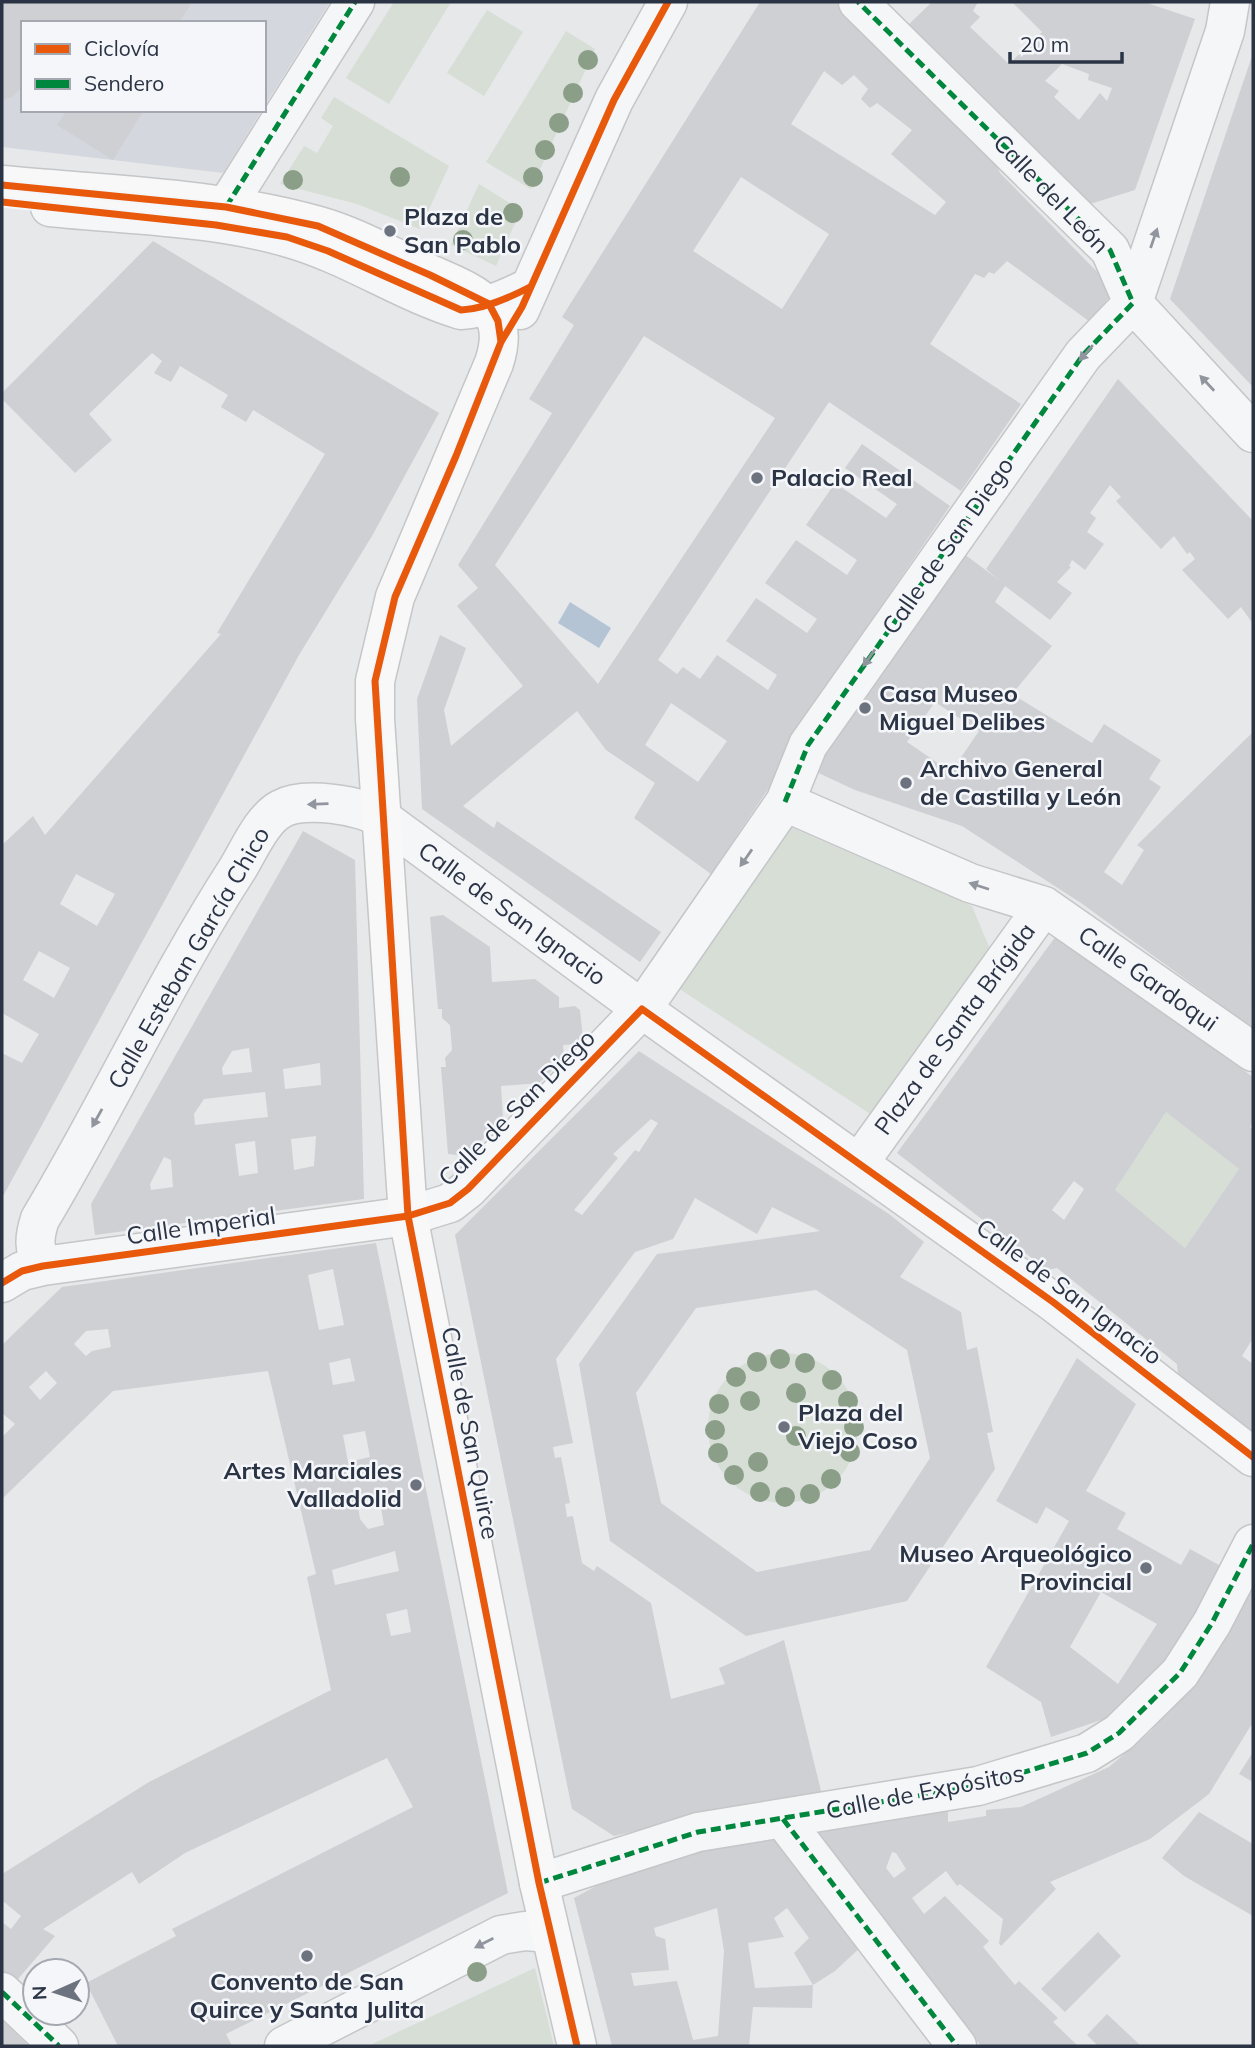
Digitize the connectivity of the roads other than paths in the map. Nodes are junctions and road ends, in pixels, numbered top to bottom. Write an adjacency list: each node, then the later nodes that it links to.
1 (355, 2): 9 (street)
2 (668, 2): 10 (street)
3 (858, 2): 11 (street, Calle del León)
4 (1230, 2): 11 (street, one-way to 4)
5 (1239, 2): 6 (street)
6 (1253, 9)
7 (2, 185): 9 (main road)
8 (2, 202): 9 (street)
9 (198, 210): 12 (main road); 12 (street)
10 (530, 286): 12 (street); 13 (street)
11 (1133, 303): 14 (street, Calle del León, one-way to 11); 15 (street, Calle de San Diego, one-way to 15)
12 (489, 304): 13 (main road)
13 (501, 342): 16 (main road)
14 (1253, 433)
15 (785, 802): 17 (street, Plaza de Santa Brígida, one-way to 15); 18 (street, one-way to 18)
16 (383, 819): 18 (street, Calle de San Ignacio); 21 (main road, Calle de San Quirce); 22 (street, Calle Esteban García Chico, one-way to 22)
17 (1044, 906): 19 (street, Calle Gardoqui); 20 (street, Plaza de Santa Brígida)
18 (642, 1009): 20 (street); 21 (street, Calle de San Diego)
19 (1253, 1052)
20 (859, 1163): 24 (street, Calle de San Ignacio)
21 (408, 1216): 22 (street, Calle Imperial); 27 (main road, Calle de San Quirce)
22 (43, 1266): 23 (street, Calle Imperial)
23 (2, 1283)
24 (1253, 1457)
25 (1253, 1544): 26 (street, Calle de Expósitos)
26 (783, 1819): 27 (street, Calle de Expósitos); 33 (street)
27 (539, 1884): 28 (main road, Calle de San Quirce)
28 (550, 1933): 31 (street, one-way to 31); 32 (main road, Calle de San Quirce)
29 (2, 1992): 30 (street)
30 (59, 2046)
31 (284, 2046)
32 (577, 2046)
33 (957, 2046)

